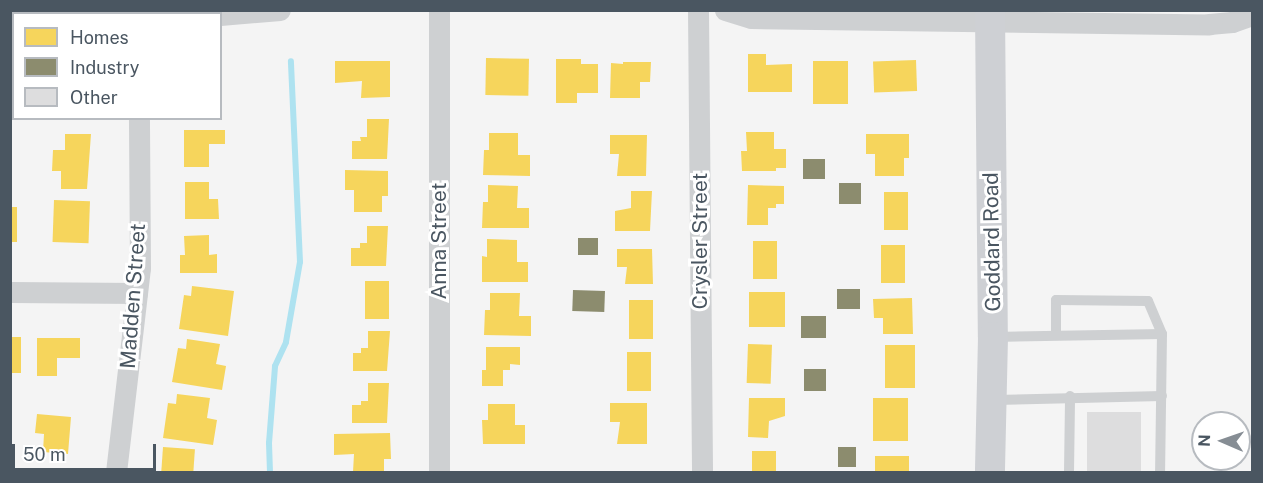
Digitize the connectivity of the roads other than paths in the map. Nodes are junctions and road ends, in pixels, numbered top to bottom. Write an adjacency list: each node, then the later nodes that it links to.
1 (280, 10): 5 (street)
2 (439, 10): 18 (street, Anna Street)
3 (698, 10): 19 (street, Crysler Street)
4 (725, 10): 7 (street)
5 (222, 15)
6 (1252, 15): 7 (street)
7 (990, 16): 13 (main road, Goddard Road)
8 (139, 120): 10 (street, Madden Street)
9 (10, 292): 10 (street)
10 (137, 293): 17 (street, Madden Street)
11 (1056, 334): 12 (lane); 12 (lane); 13 (lane)
12 (1162, 334): 15 (lane)
13 (993, 337): 16 (main road, Goddard Road)
14 (1071, 396): 15 (lane); 16 (lane); 21 (lane)
15 (1162, 396): 22 (lane)
16 (991, 400): 20 (main road, Goddard Road)
17 (116, 472)
18 (439, 472)
19 (702, 472)
20 (990, 472)
21 (1069, 472)
22 (1160, 472)

